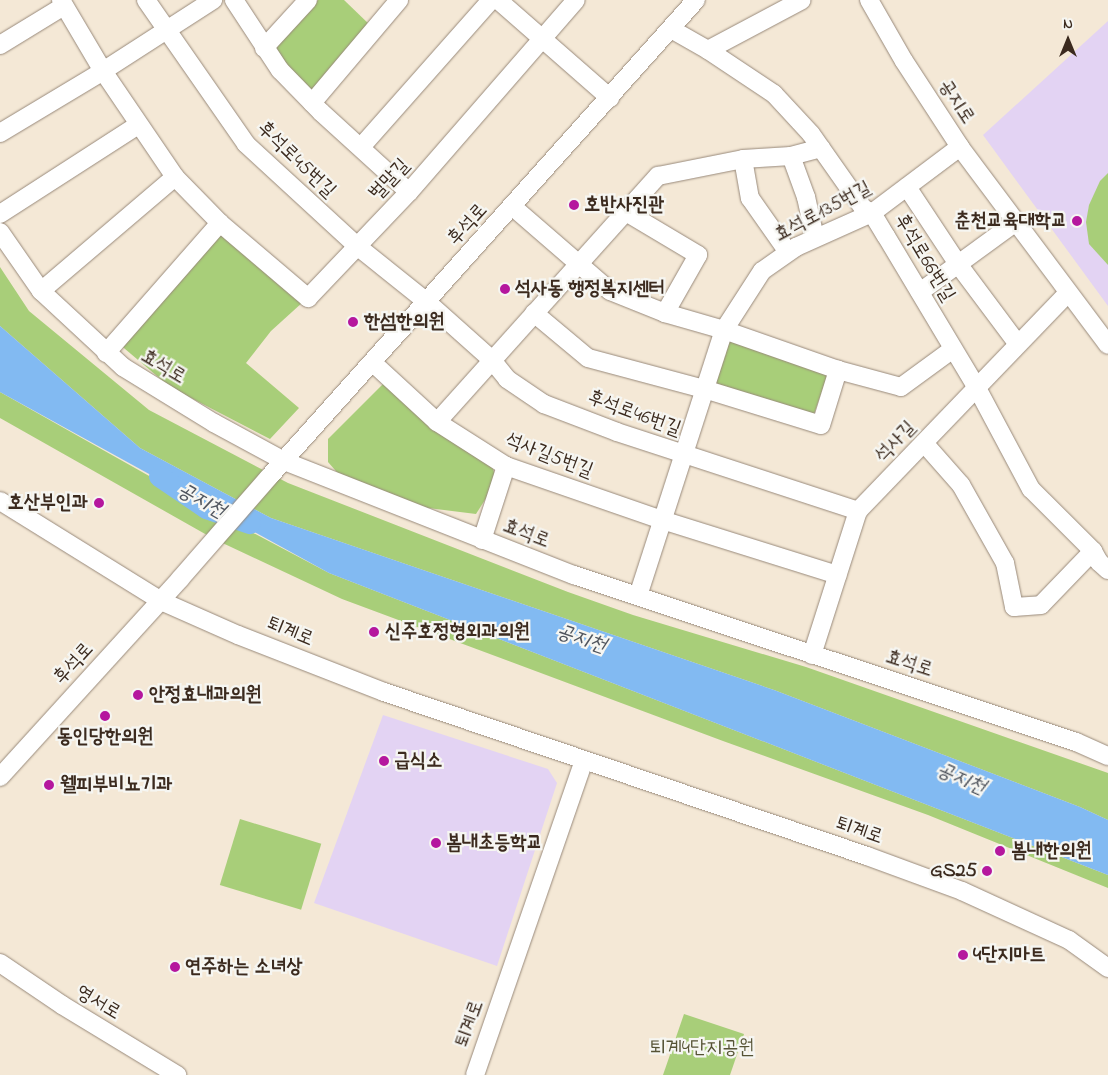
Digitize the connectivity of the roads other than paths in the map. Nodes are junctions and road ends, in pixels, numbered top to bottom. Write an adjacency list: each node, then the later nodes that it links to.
1 (146, 0): 14 (street, 후석로45번길)
2 (213, 0): 14 (street)
3 (234, 0): 17 (street)
4 (308, 0): 17 (street)
5 (399, 0): 21 (street)
6 (491, 0): 24 (street)
7 (498, 0): 15 (street)
8 (576, 0): 15 (street, 벌말길)
9 (696, 0): 13 (street, 후석로)
10 (802, 0): 18 (street)
11 (869, 0): 25 (street, 공지로)
12 (62, 3): 16 (street, 벌말길); 19 (street, 벌말길)
13 (671, 29): 18 (street, 후석로66번길); 20 (street, 후석로)
14 (165, 31): 19 (street); 40 (street, 후석로45번길)
15 (542, 39): 20 (street); 31 (street, 벌말길)
16 (0, 45)
17 (264, 48): 21 (street)
18 (708, 50): 26 (street, 후석로66번길)
19 (103, 71): 22 (street, 벌말길); 23 (street)
20 (610, 98): 32 (street, 후석로)
21 (312, 103): 24 (street)
22 (138, 125): 29 (street, 벌말길); 35 (street)
23 (0, 133)
24 (361, 147): 31 (street)
25 (960, 147): 30 (street, 효석로135번길); 36 (street, 공지로)
26 (820, 148): 27 (street); 34 (street, 후석로66번길)
27 (791, 156): 28 (street); 39 (street)
28 (743, 159): 33 (street); 41 (street)
29 (175, 177): 37 (street, 벌말길); 44 (street)
30 (907, 187): 34 (street, 효석로135번길); 43 (street)
31 (409, 192): 40 (street, 벌말길)
32 (513, 207): 42 (street); 47 (street, 후석로)
33 (626, 212): 42 (street); 49 (street)
34 (872, 213): 39 (street, 효석로135번길); 45 (street, 후석로66번길)
35 (0, 214)
36 (1016, 222): 43 (street); 46 (street, 공지로)
37 (220, 223): 40 (street, 벌말길); 54 (street)
38 (0, 232): 44 (street, 효석로)
39 (815, 238): 41 (street, 효석로135번길)
40 (358, 246): 47 (street, 후석로45번길)
41 (788, 252): 50 (street, 효석로135번길)
42 (577, 264): 48 (street); 49 (street)
43 (958, 264): 45 (street); 51 (street)
44 (41, 291): 54 (street, 효석로)
45 (920, 292): 53 (street, 후석로66번길)
46 (1068, 292): 51 (street, 석사길); 52 (street, 공지로)
47 (427, 302): 55 (street, 후석로46번길); 56 (street, 후석로)
48 (534, 313): 55 (street); 59 (street)
49 (665, 313): 50 (street)
50 (724, 330): 57 (street); 59 (street, 효석로135번길)
51 (1017, 343): 58 (street, 석사길)
52 (1108, 345)
53 (953, 349): 57 (street); 58 (street, 후석로66번길)
54 (106, 353): 63 (street, 효석로)
55 (491, 358): 60 (street); 62 (street, 후석로46번길)
56 (372, 362): 60 (street, 석사길5번길); 63 (street, 후석로)
57 (838, 370): 59 (street)
58 (977, 388): 61 (street, 석사길); 69 (street, 후석로66번길)
59 (704, 389): 62 (street, 효석로135번길)
60 (436, 422): 64 (street, 석사길5번길)
61 (924, 444): 66 (street, 석사길); 69 (street, 후석로66번길)
62 (683, 455): 66 (street, 후석로46번길); 67 (street, 효석로135번길)
63 (284, 461): 68 (street, 효석로); 72 (street, 후석로)
64 (506, 466): 67 (street, 석사길5번길); 68 (street)
65 (0, 501): 72 (street, 퇴계로)
66 (858, 511): 70 (street, 석사길)
67 (662, 520): 70 (street, 석사길5번길); 71 (street, 효석로135번길)
68 (482, 540): 71 (street, 효석로)
69 (1102, 559)
70 (838, 575): 73 (street, 석사길)
71 (638, 596): 73 (street, 효석로)
72 (161, 600): 75 (street, 퇴계로); 76 (street, 후석로)
73 (812, 654): 74 (street, 효석로)
74 (1108, 756)
75 (584, 761): 78 (street, 퇴계로); 80 (street, 퇴계로)
76 (0, 778)
77 (0, 963): 79 (street, 영서로)
78 (1108, 968)
79 (177, 1075)
80 (475, 1075)

